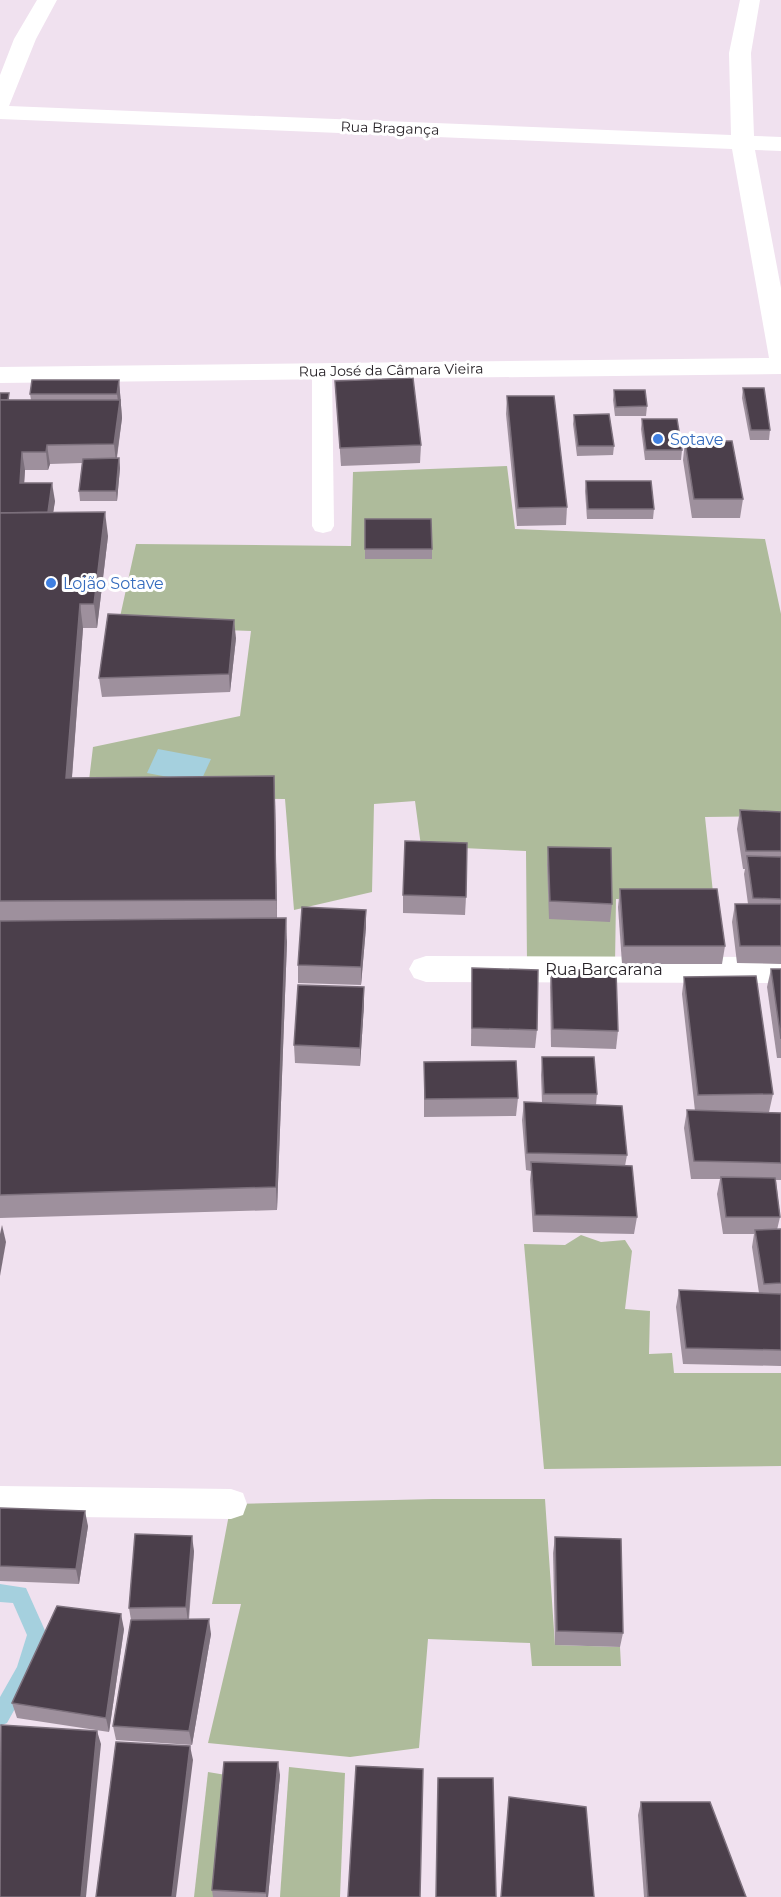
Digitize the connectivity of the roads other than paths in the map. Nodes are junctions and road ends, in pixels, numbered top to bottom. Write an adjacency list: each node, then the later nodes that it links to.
1 (47, 0): 3 (street)
2 (750, 0): 5 (street)
3 (0, 102)
4 (0, 111): 5 (street, Rua Bragança)
5 (742, 144): 6 (street, Rua Bragança); 7 (street)
6 (781, 144)
7 (781, 357)
8 (781, 366): 9 (street, Rua José da Câmara Vieira)
9 (322, 371): 10 (street, Rua José da Câmara Vieira); 11 (lane)
10 (0, 375)
11 (323, 526)
12 (426, 969): 13 (street, Rua Barcarana)
13 (781, 970)
14 (0, 1500): 15 (lane)
15 (231, 1504)

